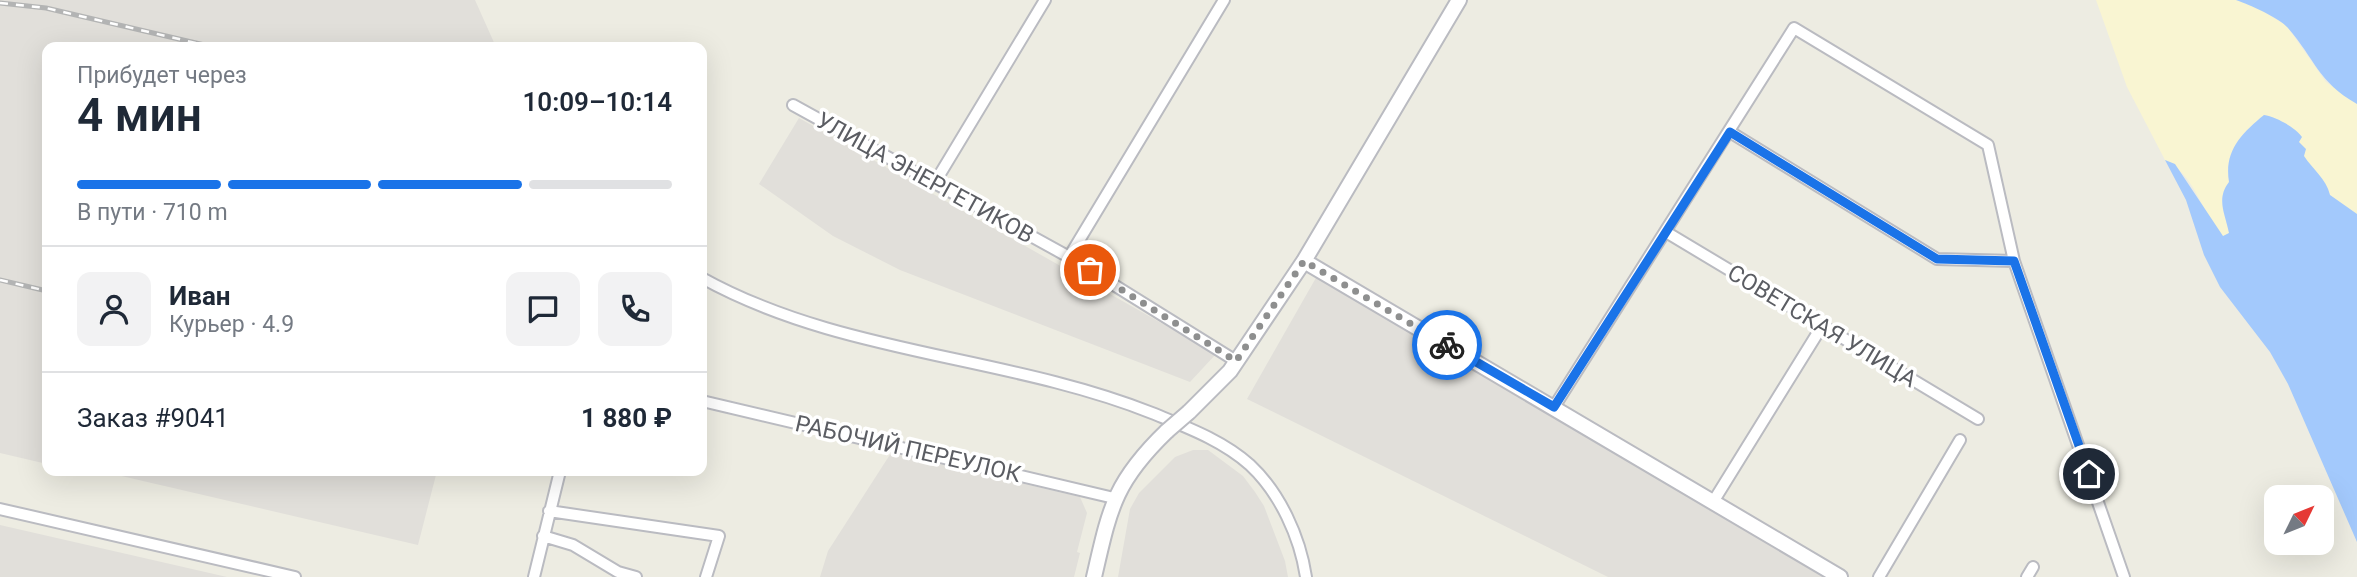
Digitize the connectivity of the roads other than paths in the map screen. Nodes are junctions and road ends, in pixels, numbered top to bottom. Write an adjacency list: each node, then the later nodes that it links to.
1 (1045, 0): 6 (street)
2 (1224, 0): 8 (street)
3 (1459, 0): 9 (street)
4 (793, 105): 6 (street, УЛИЦА ЭНЕРГЕТИКОВ)
5 (1730, 132): 7 (street); 10 (street); 10 (street)
6 (934, 184): 8 (street, УЛИЦА ЭНЕРГЕТИКОВ)
7 (1666, 232): 12 (street, СОВЕТСКАЯ УЛИЦА); 15 (street)
8 (1069, 257): 13 (street, УЛИЦА ЭНЕРГЕТИКОВ)
9 (1304, 261): 13 (street); 15 (street)
10 (2014, 261): 32 (street)
11 (707, 281): 29 (street)
12 (1822, 326): 16 (street, СОВЕТСКАЯ УЛИЦА); 20 (street)
13 (1236, 361): 19 (street, bridge)
14 (707, 402): 19 (street, РАБОЧИЙ ПЕРЕУЛОК)
15 (1554, 407): 20 (street)
16 (1978, 419)
17 (1960, 440): 31 (street)
18 (558, 476): 22 (street)
19 (1114, 498): 28 (street)
20 (1713, 502): 30 (street)
21 (0, 509): 24 (street)
22 (549, 512): 23 (street); 27 (street)
23 (542, 537): 25 (street); 26 (street)
24 (295, 577)
25 (534, 577)
26 (636, 577)
27 (706, 577)
28 (1094, 577)
29 (1306, 577)
30 (1840, 577)
31 (1879, 577)
32 (2124, 577)

